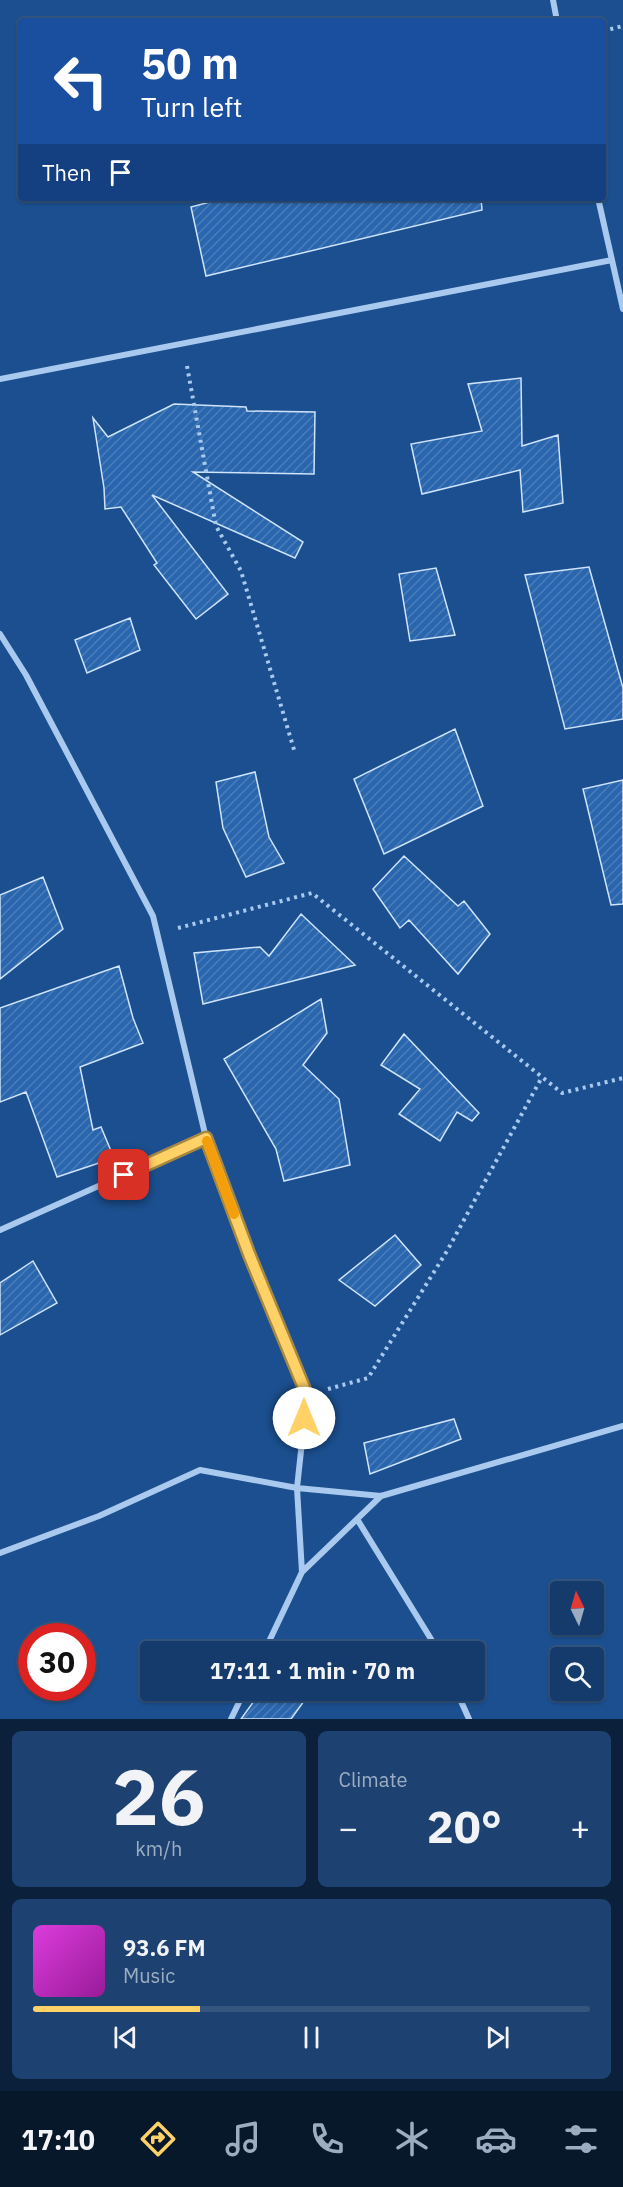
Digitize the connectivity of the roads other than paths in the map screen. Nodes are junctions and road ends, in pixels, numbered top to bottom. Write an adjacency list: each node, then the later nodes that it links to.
1 (553, 0): 2 (street)
2 (556, 18)
3 (599, 201): 4 (street)
4 (612, 260): 5 (street); 6 (street)
5 (623, 309)
6 (0, 379)
7 (0, 634): 8 (street)
8 (206, 1138): 9 (street); 11 (street)
9 (0, 1230)
10 (623, 1426): 12 (street)
11 (297, 1488): 12 (street); 14 (street); 15 (street)
12 (381, 1496): 13 (street)
13 (357, 1519): 15 (street); 17 (street)
14 (0, 1553)
15 (302, 1572): 16 (street)
16 (269, 1641)
17 (432, 1641)
18 (240, 1701): 20 (street)
19 (461, 1701): 21 (street)
20 (231, 1719)
21 (469, 1719)

